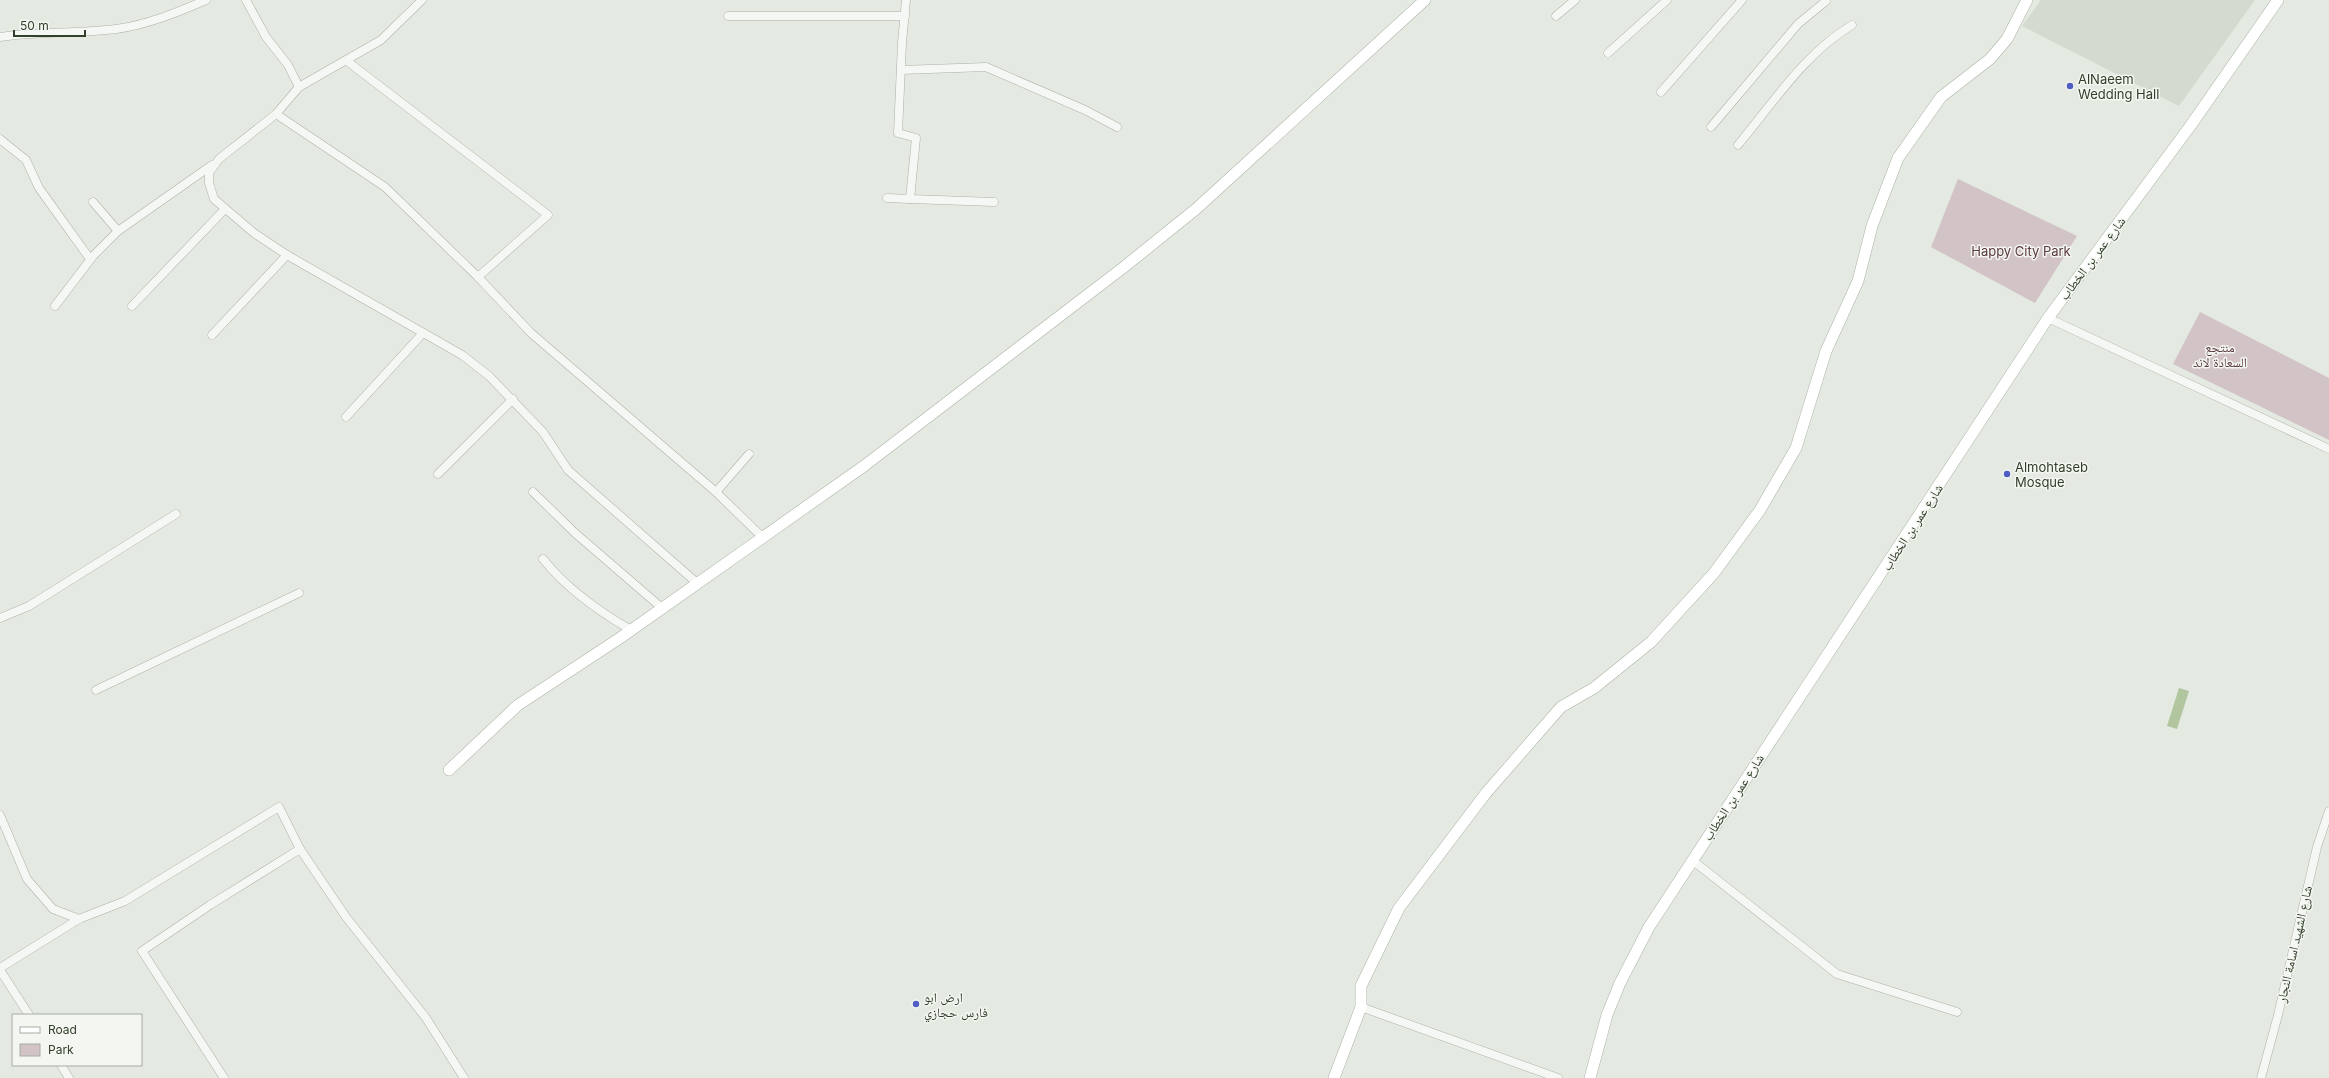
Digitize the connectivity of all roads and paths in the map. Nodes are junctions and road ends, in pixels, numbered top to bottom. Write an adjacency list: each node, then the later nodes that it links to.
1 (206, 0): 16 (street)
2 (246, 0): 20 (street)
3 (422, 0): 18 (street)
4 (906, 0): 13 (street)
5 (1425, 0): 50 (street)
6 (1575, 0): 14 (street)
7 (1667, 0): 17 (street)
8 (1742, 0): 21 (street)
9 (2027, 0): 65 (street)
10 (2278, 0): 39 (street, شارع عمر بن الخطاب)
11 (1826, 1): 24 (street)
12 (728, 16): 13 (street)
13 (904, 16): 19 (street)
14 (1556, 16)
15 (1852, 25): 26 (street)
16 (0, 37)
17 (1608, 53)
18 (347, 61): 20 (street); 36 (street)
19 (901, 70): 23 (street); 29 (street)
20 (299, 87): 22 (street)
21 (1661, 92)
22 (276, 114): 27 (street); 36 (street)
23 (1117, 127)
24 (1711, 127)
25 (0, 139): 35 (street)
26 (1738, 145)
27 (219, 160): 32 (street); 33 (street)
28 (888, 198): 29 (street)
29 (910, 200): 31 (street)
30 (93, 202): 33 (street)
31 (994, 202)
32 (224, 210): 34 (street); 38 (street)
33 (118, 231): 35 (street)
34 (287, 255): 40 (street); 41 (street)
35 (90, 259): 37 (street)
36 (478, 277): 48 (street)
37 (55, 306)
38 (132, 306)
39 (2048, 318): 44 (street); 62 (street, شارع عمر بن الخطاب)
40 (423, 333): 42 (street); 43 (street)
41 (212, 335)
42 (512, 399): 46 (street); 52 (street)
43 (346, 417)
44 (2329, 450)
45 (749, 454): 48 (street)
46 (438, 474)
47 (533, 492): 54 (street)
48 (716, 492): 50 (street)
49 (176, 514): 55 (street)
50 (762, 536): 52 (street)
51 (543, 559): 56 (street)
52 (697, 583): 54 (street)
53 (299, 593): 57 (street)
54 (662, 608): 56 (street)
55 (0, 618)
56 (631, 630): 58 (street)
57 (96, 690)
58 (449, 770)
59 (2329, 811): 75 (street, شارع الشهيد اسامة النجار)
60 (0, 815): 63 (street)
61 (300, 849): 63 (street); 70 (street); 71 (street)
62 (1692, 860): 66 (street); 74 (street, شارع عمر بن الخطاب)
63 (79, 919): 64 (street)
64 (0, 969): 67 (street)
65 (1361, 1007): 72 (street); 73 (street)
66 (1957, 1012)
67 (28, 1014)
68 (62, 1066): 69 (street)
69 (69, 1078)
70 (224, 1078)
71 (464, 1078)
72 (1334, 1078)
73 (1558, 1078)
74 (1590, 1078)
75 (2261, 1078)

